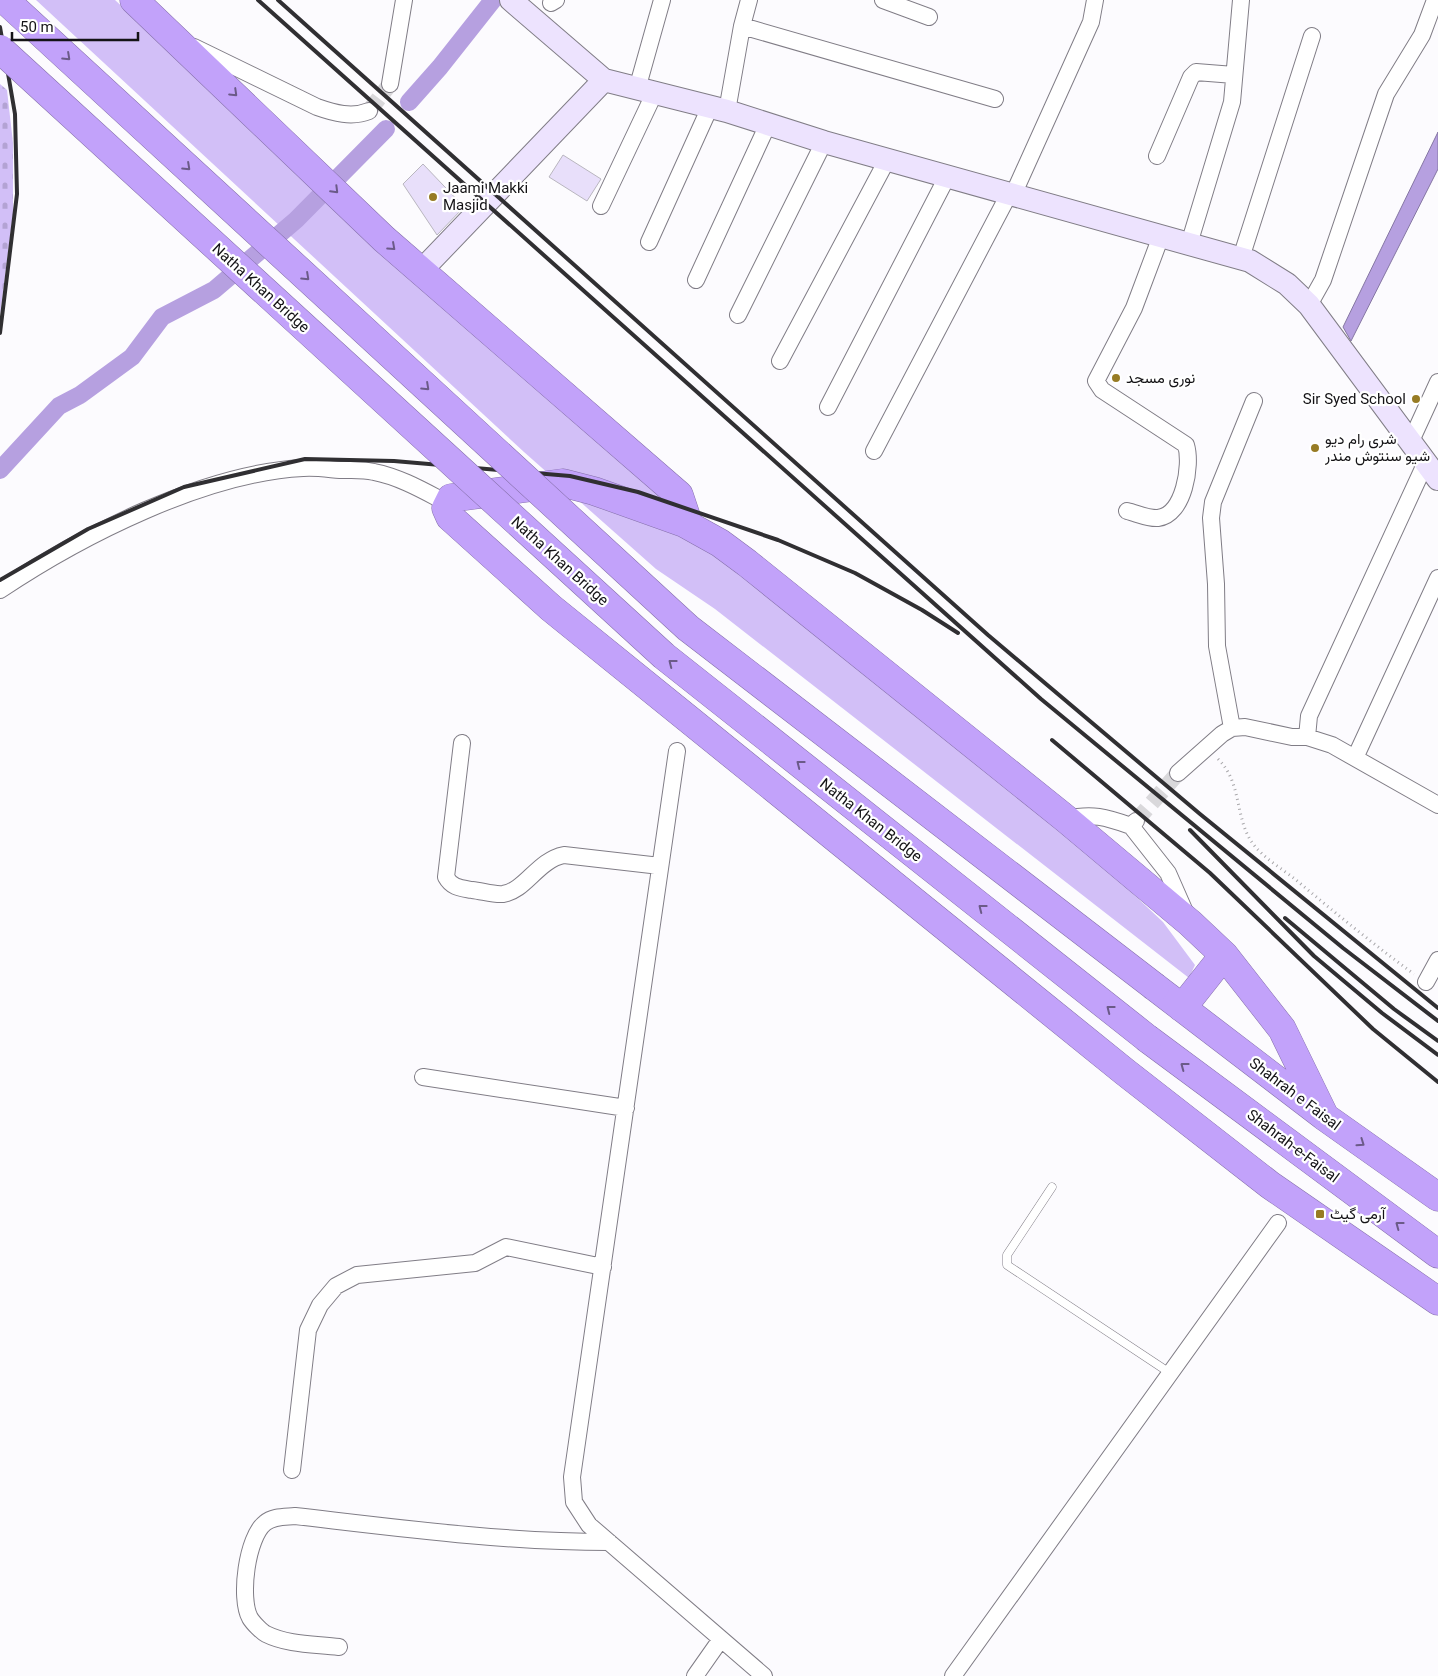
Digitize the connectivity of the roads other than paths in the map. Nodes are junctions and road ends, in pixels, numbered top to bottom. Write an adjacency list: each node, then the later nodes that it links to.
1 (6, 0): 63 (highway, Shahrah e Faisal, one-way to 63, bridge)
2 (134, 0): 14 (highway)
3 (404, 0): 18 (street)
4 (511, 0): 17 (street)
5 (662, 0): 19 (street)
6 (749, 0): 12 (street)
7 (883, 0): 11 (street)
8 (1095, 0): 28 (street)
9 (1241, 0): 16 (street)
10 (1435, 0): 36 (street)
11 (929, 17)
12 (742, 26): 20 (street); 21 (street)
13 (1312, 36): 33 (street)
14 (176, 38): 22 (street); 34 (highway, one-way to 34)
15 (0, 49): 64 (highway, Natha Khan Bridge, one-way to 15, bridge)
16 (1234, 75): 25 (street); 32 (street)
17 (604, 80): 19 (street); 34 (street)
18 (390, 84)
19 (646, 90): 21 (street); 29 (street)
20 (995, 99)
21 (718, 109): 23 (street); 31 (street)
22 (369, 111)
23 (768, 124): 24 (street); 35 (street)
24 (824, 142): 26 (street); 37 (street)
25 (1157, 156)
26 (887, 160): 27 (street); 38 (street)
27 (947, 177): 28 (street); 41 (street)
28 (1011, 194): 30 (street); 43 (street)
29 (601, 206)
30 (1161, 236): 32 (street); 46 (street)
31 (649, 242)
32 (1189, 244): 33 (street)
33 (1241, 258): 36 (street)
34 (420, 272): 47 (highway)
35 (696, 280)
36 (1309, 305): 42 (street)
37 (738, 315)
38 (780, 361)
39 (1438, 382): 42 (street)
40 (1254, 401): 50 (street)
41 (828, 407)
42 (1411, 441): 44 (street)
43 (874, 451)
44 (1432, 471): 51 (street)
45 (447, 503): 47 (highway); 49 (street); 69 (highway)
46 (1127, 511)
47 (684, 523): 57 (highway)
48 (1438, 578): 54 (street)
49 (0, 590)
50 (1232, 728): 51 (street); 55 (street)
51 (1307, 737): 54 (street)
52 (462, 743): 58 (street)
53 (677, 750): 58 (street)
54 (1355, 758): 56 (street)
55 (1178, 773)
56 (1438, 805)
57 (1066, 819): 59 (highway); 59 (street)
58 (660, 866): 67 (street)
59 (1190, 923): 60 (highway)
60 (1224, 955): 63 (highway); 68 (highway)
61 (1438, 960): 62 (street)
62 (1426, 982)
63 (1182, 1008): 68 (highway, Shahrah e Faisal)
64 (1148, 1039): 66 (highway, Shahrah-e-Faisal, one-way to 64)
65 (423, 1076): 67 (street)
66 (1212, 1086): 69 (highway); 73 (highway, Shahrah-e-Faisal, one-way to 66)
67 (626, 1108): 74 (street)
68 (1325, 1117): 71 (highway, Shahrah e Faisal, one-way to 71)
69 (1189, 1122): 75 (highway)
70 (1052, 1187): 76 (lane)
71 (1438, 1198)
72 (1278, 1223): 76 (street)
73 (1438, 1254)
74 (603, 1267): 77 (street); 78 (street)
75 (1438, 1301)
76 (1170, 1374): 83 (street)
77 (292, 1470)
78 (609, 1542): 79 (street); 80 (street)
79 (721, 1639): 81 (street); 82 (street)
80 (339, 1646)
81 (695, 1676)
82 (764, 1676)
83 (953, 1676)

